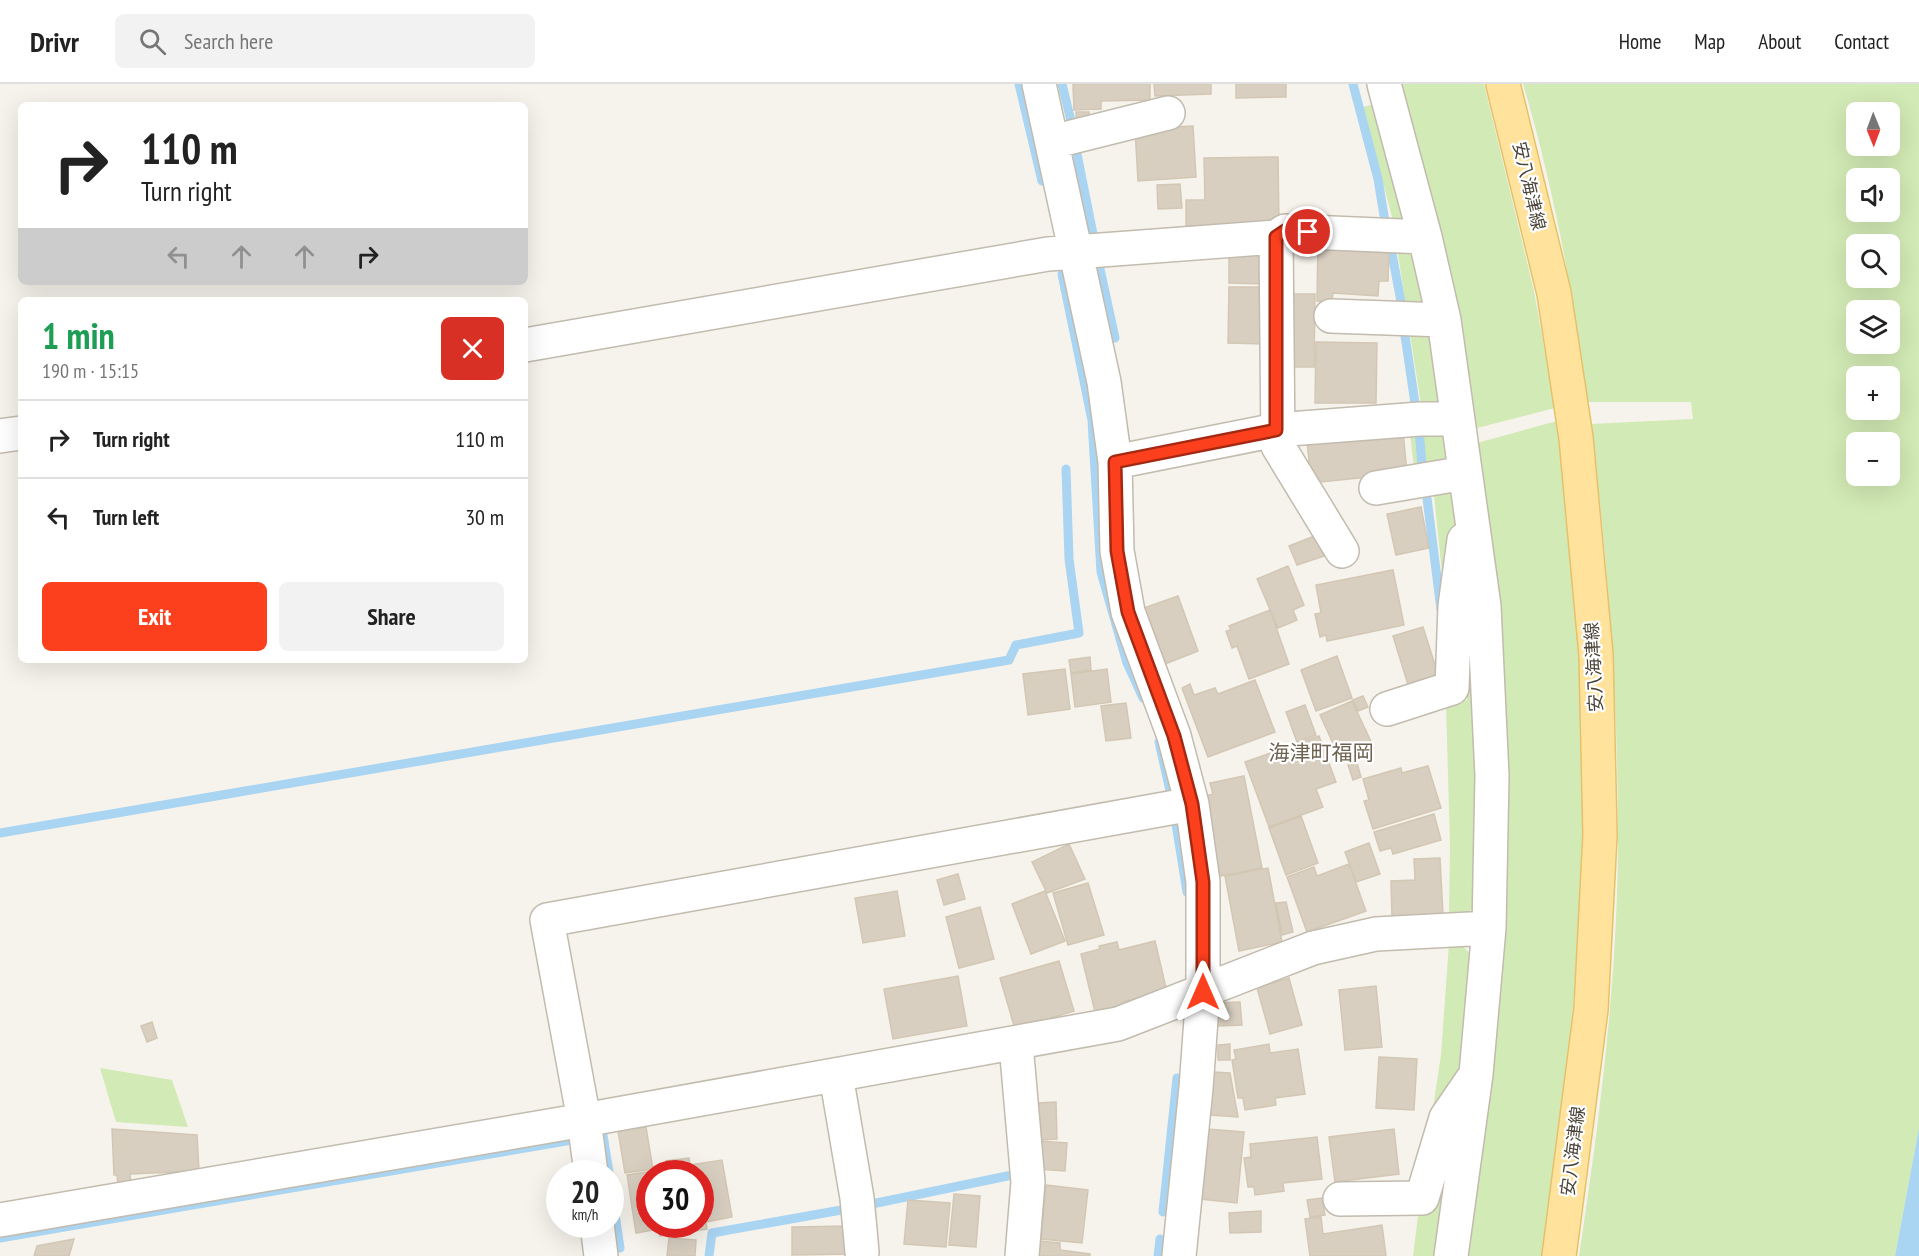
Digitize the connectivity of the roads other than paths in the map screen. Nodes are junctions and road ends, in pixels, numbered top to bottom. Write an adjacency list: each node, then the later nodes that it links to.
1 (1039, 84): 5 (street)
2 (1384, 84): 7 (street)
3 (1503, 84): 38 (main road, 安八海津線)
4 (1168, 113): 5 (street)
5 (1052, 142): 8 (street)
6 (1276, 237): 7 (street); 8 (street); 13 (street)
7 (1425, 237): 10 (street)
8 (1076, 250): 11 (street); 16 (street)
9 (1331, 316): 10 (street)
10 (1444, 320): 12 (street)
11 (528, 344)
12 (1458, 419): 13 (street); 17 (street)
13 (1276, 430): 16 (street); 20 (street)
14 (18, 433): 15 (street)
15 (0, 436)
16 (1115, 462): 22 (street)
17 (1466, 473): 18 (street); 19 (street)
18 (1376, 488)
19 (1472, 524): 21 (street); 23 (street)
20 (1342, 551)
21 (1387, 709)
22 (1192, 804): 24 (street); 28 (street)
23 (1490, 928): 24 (street); 26 (street)
24 (1203, 992): 25 (street); 36 (street)
25 (1016, 1044): 27 (street); 35 (street)
26 (1476, 1074): 30 (street); 37 (street)
27 (836, 1075): 28 (street); 33 (street)
28 (584, 1120): 29 (street); 31 (street)
29 (589, 1160)
30 (1340, 1199)
31 (0, 1220)
32 (599, 1238): 34 (street)
33 (862, 1252)
34 (601, 1256)
35 (1022, 1256)
36 (1179, 1256)
37 (1451, 1256)
38 (1559, 1256)

